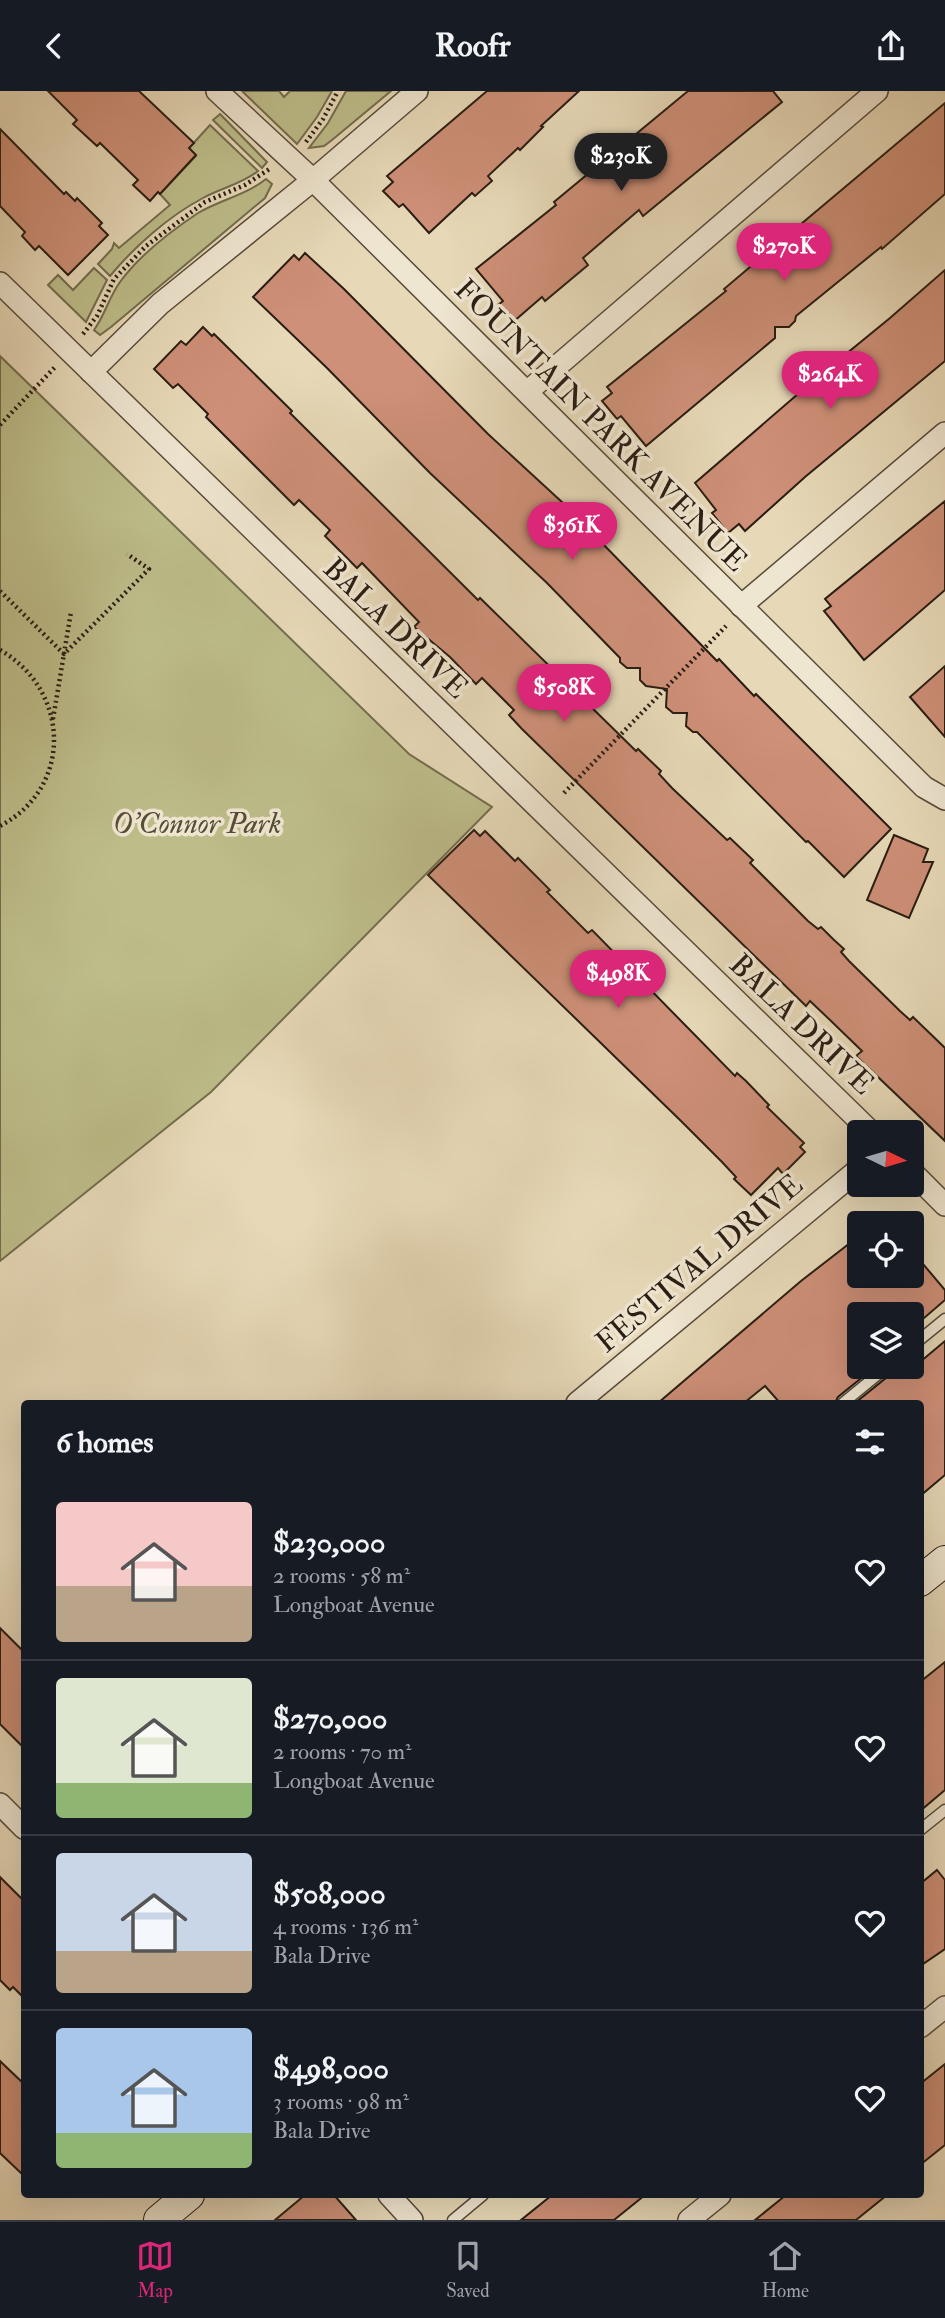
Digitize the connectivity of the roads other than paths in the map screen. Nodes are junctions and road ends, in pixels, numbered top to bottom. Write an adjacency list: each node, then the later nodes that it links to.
1 (217, 91): 4 (street, FOUNTAIN PARK AVENUE)
2 (417, 91): 4 (street)
3 (877, 91): 7 (street)
4 (313, 180): 6 (street); 7 (street, FOUNTAIN PARK AVENUE)
5 (0, 283): 6 (street, BALA DRIVE)
6 (91, 372): 11 (street, BALA DRIVE)
7 (527, 392): 9 (street, FOUNTAIN PARK AVENUE)
8 (945, 433): 9 (street)
9 (741, 606): 10 (street, FOUNTAIN PARK AVENUE)
10 (945, 799)
11 (859, 1120)
12 (847, 1179): 18 (street, FESTIVAL DRIVE)
13 (924, 1184): 14 (street)
14 (945, 1205)
15 (945, 1319): 16 (lane)
16 (924, 1336)
17 (872, 1379): 19 (lane)
18 (581, 1400)
19 (847, 1400)
20 (945, 1561): 21 (street)
21 (924, 1578)
22 (0, 1804): 24 (street)
23 (945, 1810): 25 (lane)
24 (21, 1825)
25 (924, 1828)
26 (945, 2007): 27 (street)
27 (924, 2024)
28 (185, 2198): 32 (street)
29 (392, 2198): 33 (street)
30 (480, 2198): 34 (lane)
31 (716, 2198): 35 (street)
32 (159, 2220)
33 (412, 2220)
34 (453, 2220)
35 (689, 2220)

